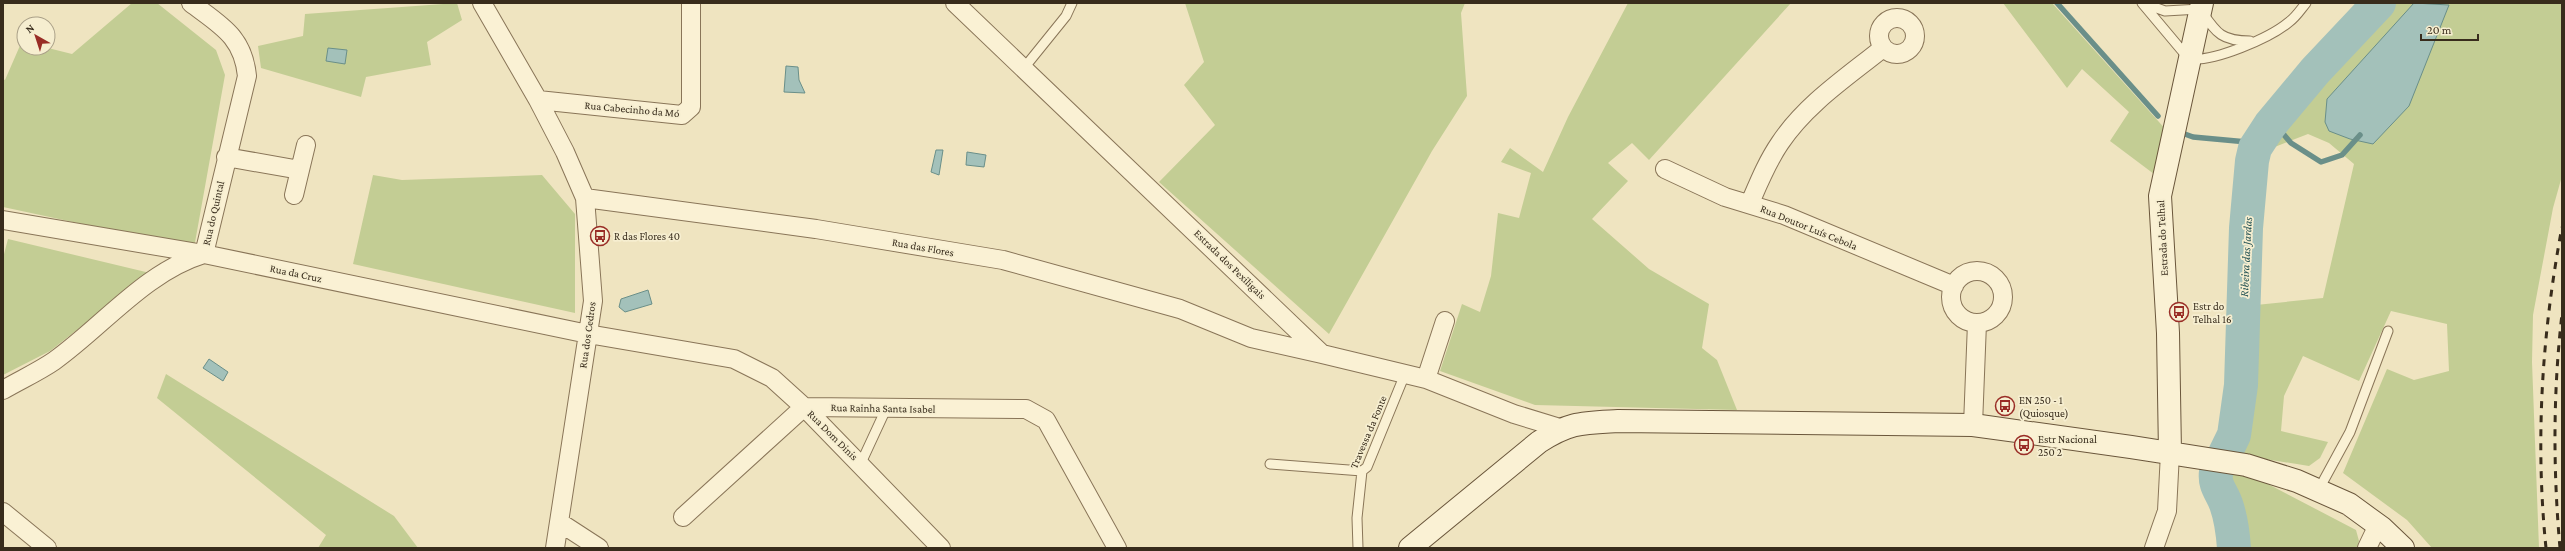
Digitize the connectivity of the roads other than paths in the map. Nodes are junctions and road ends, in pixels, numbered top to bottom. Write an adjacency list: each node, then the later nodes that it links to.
1 (191, 3): 15 (street, Rua do Quintal)
2 (482, 3): 13 (street, Rua dos Cedros)
3 (690, 3): 13 (street, Rua Cabecinho da Mó)
4 (955, 3): 12 (street, Estrada dos Pexiligais)
5 (1072, 3): 12 (lane)
6 (2143, 3): 8 (lane); 11 (lane)
7 (2306, 3): 9 (lane)
8 (2201, 6): 9 (lane); 11 (main road, Estrada do Telhal)
9 (2258, 41): 11 (lane)
10 (1883, 48): 20 (street)
11 (2189, 59): 36 (main road, Estrada do Telhal)
12 (1024, 68): 28 (street, Estrada dos Pexiligais)
13 (538, 100): 19 (street, Rua dos Cedros)
14 (306, 145): 17 (street)
15 (226, 157): 17 (street); 22 (street, Rua do Quintal)
16 (1665, 168): 20 (street, Rua Doutor Luís Cebola)
17 (300, 170): 18 (street)
18 (294, 195)
19 (585, 198): 27 (street, Rua dos Cedros); 28 (street, Rua das Flores)
20 (1750, 203): 23 (street, Rua Doutor Luís Cebola)
21 (3, 220): 22 (street, Rua da Cruz)
22 (204, 254): 27 (street, Rua da Cruz); 31 (street, Rua do Quintal)
23 (1954, 286): 25 (street); 25 (street)
24 (1446, 321): 30 (street)
25 (1977, 323): 34 (street)
26 (2388, 331): 40 (lane)
27 (588, 334): 32 (street); 43 (street, Rua dos Cedros)
28 (1322, 354): 29 (street)
29 (1405, 374): 30 (street); 39 (lane, Travessa da Fonte)
30 (1426, 379): 35 (street)
31 (3, 390)
32 (804, 407): 33 (street, Rua Rainha Santa Isabel); 37 (street, Rua Dom Dinis); 42 (street, Rua Dom Dinis)
33 (886, 409): 37 (lane); 49 (street, Rua Rainha Santa Isabel)
34 (1973, 425): 35 (main road); 36 (main road)
35 (1560, 428): 51 (main road)
36 (2170, 453): 40 (main road); 52 (street)
37 (861, 463): 48 (street, Rua Dom Dinis)
38 (1270, 464): 39 (lane)
39 (1362, 471): 50 (lane, Travessa da Fonte)
40 (2319, 489): 44 (main road)
41 (3, 512): 45 (street)
42 (683, 517)
43 (559, 522): 46 (street, Rua dos Cedros); 47 (street)
44 (2378, 525): 53 (street); 54 (main road)
45 (47, 548)
46 (555, 548)
47 (599, 548)
48 (941, 548)
49 (1117, 548)
50 (1358, 548)
51 (1410, 548)
52 (2154, 548)
53 (2367, 548)
54 (2403, 548)

